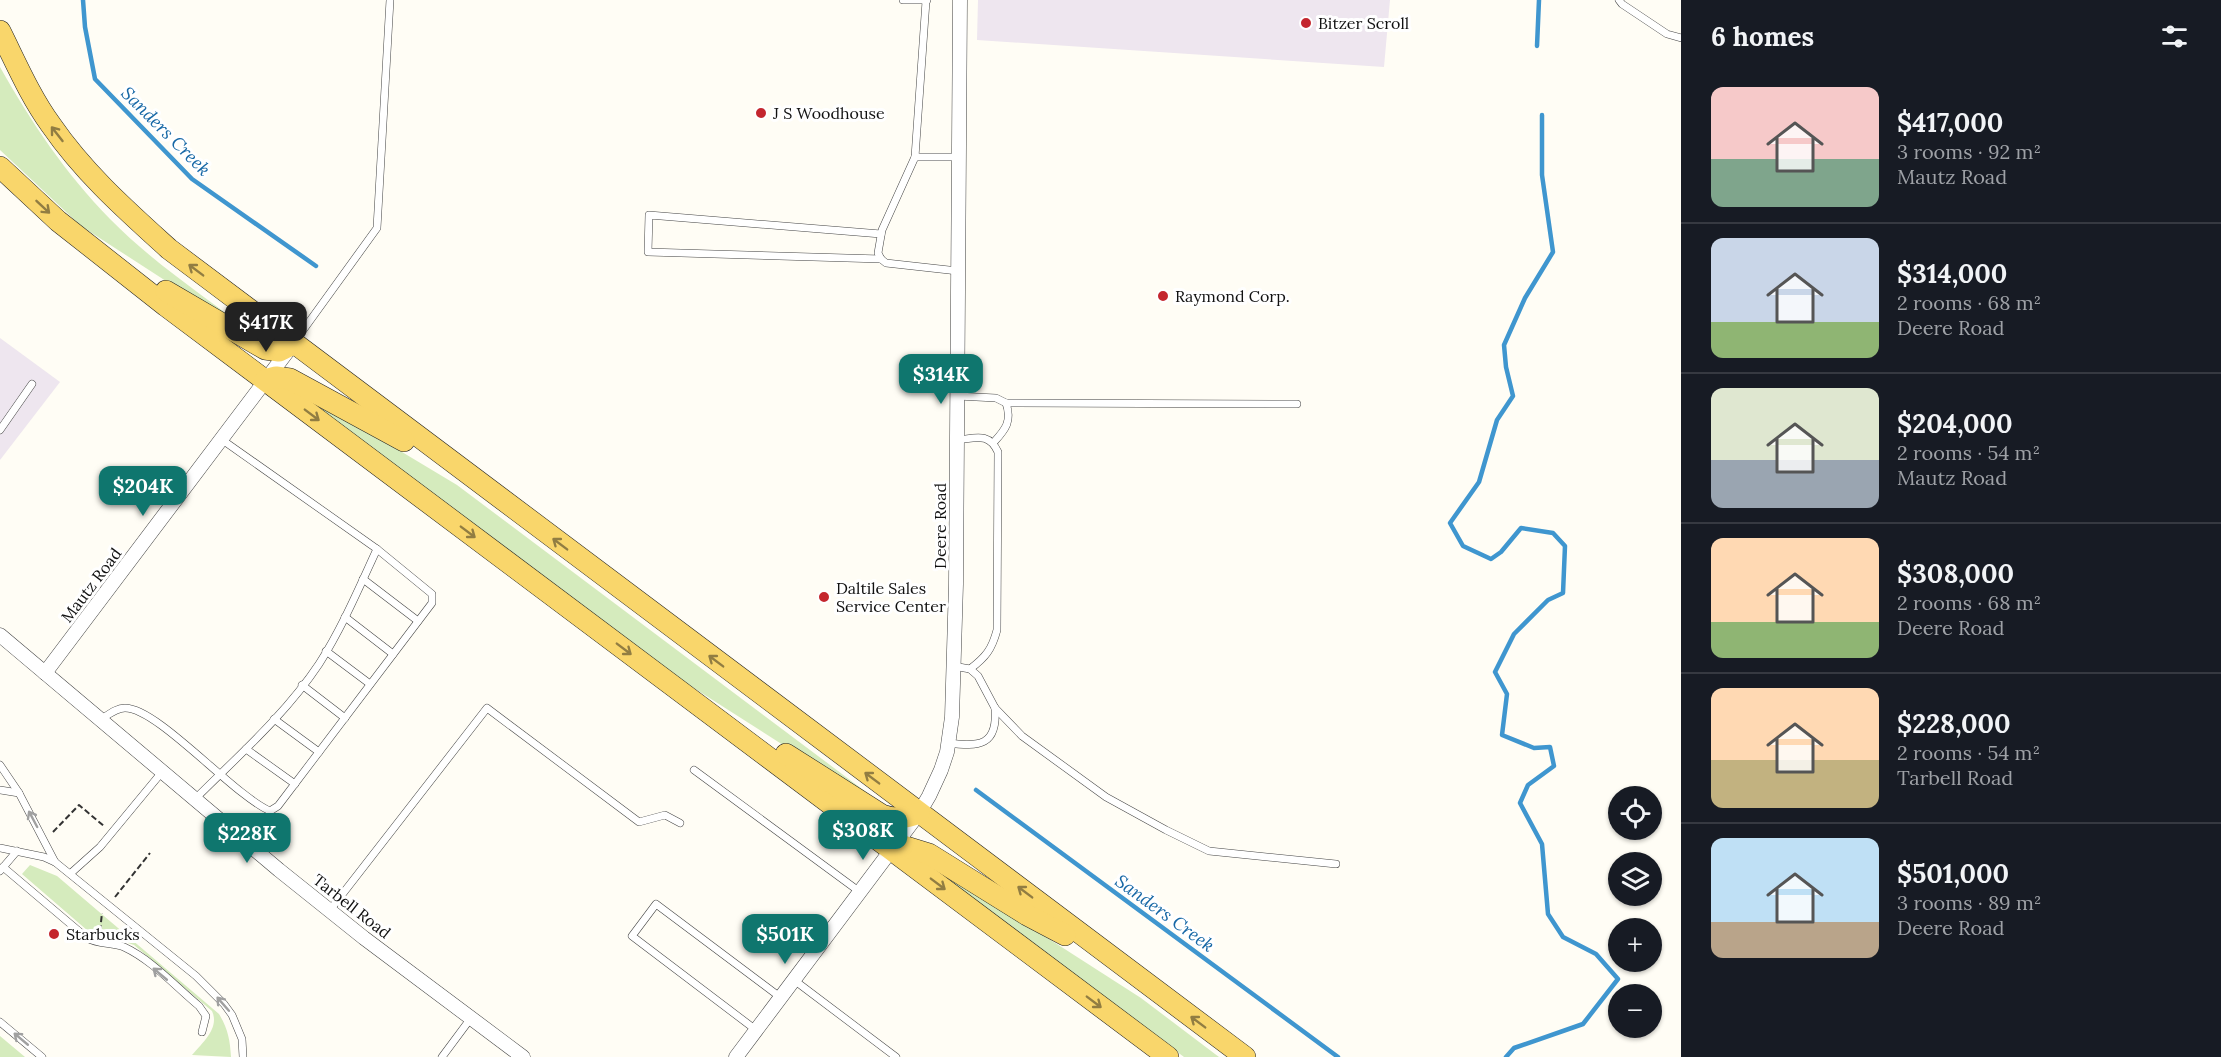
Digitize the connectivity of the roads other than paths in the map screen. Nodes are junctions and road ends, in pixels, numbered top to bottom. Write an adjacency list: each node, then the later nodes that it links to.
1 (390, 0): 15 (lane)
2 (903, 0): 5 (lane)
3 (960, 0): 8 (street, Deere Road)
4 (1618, 0): 7 (lane)
5 (927, 1): 9 (lane)
6 (0, 32): 15 (main road, one-way to 6)
7 (1681, 38)
8 (959, 157): 9 (lane); 14 (street, Deere Road)
9 (915, 158): 11 (lane)
10 (0, 167): 12 (main road, one-way to 12)
11 (881, 234): 13 (lane); 13 (lane)
12 (88, 245): 15 (main road); 16 (main road)
13 (881, 259): 14 (lane)
14 (958, 271): 18 (street, Deere Road)
15 (293, 344): 16 (street, Mautz Road); 25 (main road)
16 (265, 380): 22 (street, Mautz Road); 25 (main road); 38 (main road, one-way to 38)
17 (32, 384): 21 (lane)
18 (957, 396): 19 (lane); 23 (street, Deere Road)
19 (1006, 403): 20 (lane); 24 (lane)
20 (1297, 404)
21 (0, 430)
22 (221, 439): 26 (lane); 35 (street, Mautz Road)
23 (957, 440): 24 (lane); 33 (street, Deere Road)
24 (994, 442): 34 (lane)
25 (471, 477): 54 (main road, one-way to 25)
26 (376, 549): 27 (lane); 29 (lane)
27 (363, 579): 28 (lane); 29 (lane)
28 (345, 617): 31 (lane); 32 (lane)
29 (418, 621): 32 (lane)
30 (0, 635): 35 (street, Tarbell Road)
31 (326, 651): 36 (lane); 37 (lane)
32 (393, 654): 36 (lane)
33 (953, 666): 34 (lane); 43 (street, Deere Road)
34 (970, 669): 39 (lane)
35 (45, 673): 42 (street, Tarbell Road)
36 (370, 684): 40 (lane)
37 (302, 685): 40 (lane); 41 (lane)
38 (702, 707): 54 (main road); 57 (main road)
39 (995, 708): 43 (lane); 60 (lane)
40 (345, 718): 45 (lane)
41 (274, 719): 44 (lane); 45 (lane)
42 (100, 720): 48 (street, Tarbell Road); 49 (lane)
43 (948, 743): 54 (street, Deere Road)
44 (246, 749): 49 (lane); 50 (lane)
45 (319, 752): 50 (lane)
46 (0, 765): 52 (lane)
47 (694, 770): 63 (lane)
48 (162, 772): 53 (street, Tarbell Road); 62 (lane)
49 (219, 775): 50 (lane); 53 (lane)
50 (295, 784)
51 (0, 790): 52 (lane)
52 (19, 793): 59 (lane, one-way to 52)
53 (195, 799): 64 (street, Tarbell Road)
54 (919, 813): 57 (street, Deere Road); 65 (main road, one-way to 54)
55 (680, 823): 64 (lane)
56 (0, 848): 58 (lane)
57 (892, 849): 63 (street, Deere Road); 65 (main road); 78 (main road, one-way to 78)
58 (16, 851): 59 (lane); 61 (lane)
59 (55, 862): 62 (lane)
60 (1336, 864)
61 (1, 869): 71 (lane, one-way to 61)
62 (71, 873): 73 (lane, one-way to 62)
63 (860, 892): 66 (street, Deere Road)
64 (330, 910): 68 (street, Tarbell Road)
65 (1117, 962): 79 (main road, one-way to 65)
66 (794, 980): 67 (street, Deere Road); 77 (lane)
67 (780, 997): 70 (street, Deere Road); 70 (lane)
68 (471, 1017): 74 (lane); 75 (street, Tarbell Road)
69 (0, 1022): 72 (lane, one-way to 69)
70 (756, 1030): 76 (street, Deere Road)
71 (202, 1032)
72 (42, 1057)
73 (243, 1057)
74 (441, 1057)
75 (524, 1057)
76 (736, 1057)
77 (897, 1057)
78 (1168, 1057)
79 (1245, 1057)

